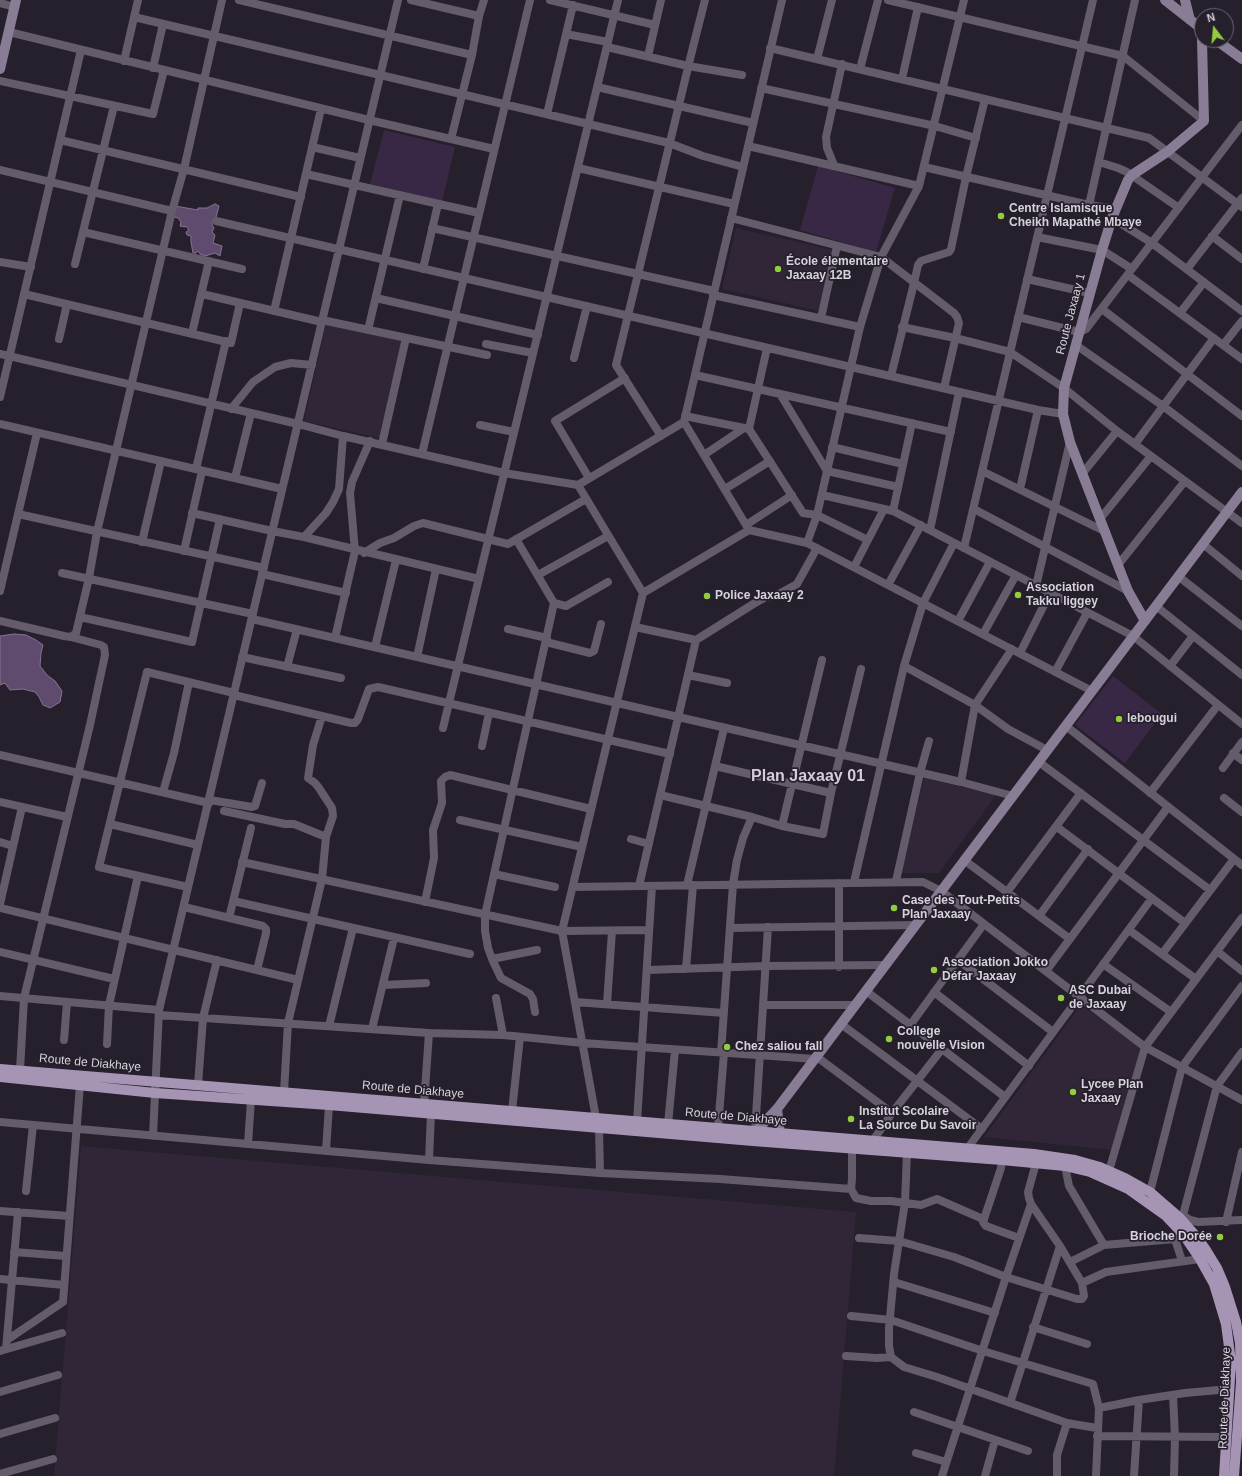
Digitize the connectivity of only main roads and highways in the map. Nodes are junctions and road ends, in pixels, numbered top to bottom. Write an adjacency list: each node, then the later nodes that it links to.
1 (0, 1068): 3 (main road, Route de Diakhaye)
2 (0, 1077): 3 (main road, Route de Diakhaye)
3 (598, 1123): 4 (main road, Route de Diakhaye); 4 (main road, Route de Diakhaye)
4 (754, 1136): 5 (main road, Route de Diakhaye)
5 (780, 1138): 6 (main road, Route de Diakhaye); 11 (main road, Route de Diakhaye)
6 (1239, 1323): 7 (main road, Route de Diakhaye)
7 (1241, 1343): 8 (main road, Route de Diakhaye)
8 (1241, 1362): 9 (main road, Route de Diakhaye)
9 (1241, 1397): 10 (main road, Route de Diakhaye)
10 (1239, 1442): 12 (main road, Route de Diakhaye)
11 (1224, 1476)
12 (1234, 1476)

